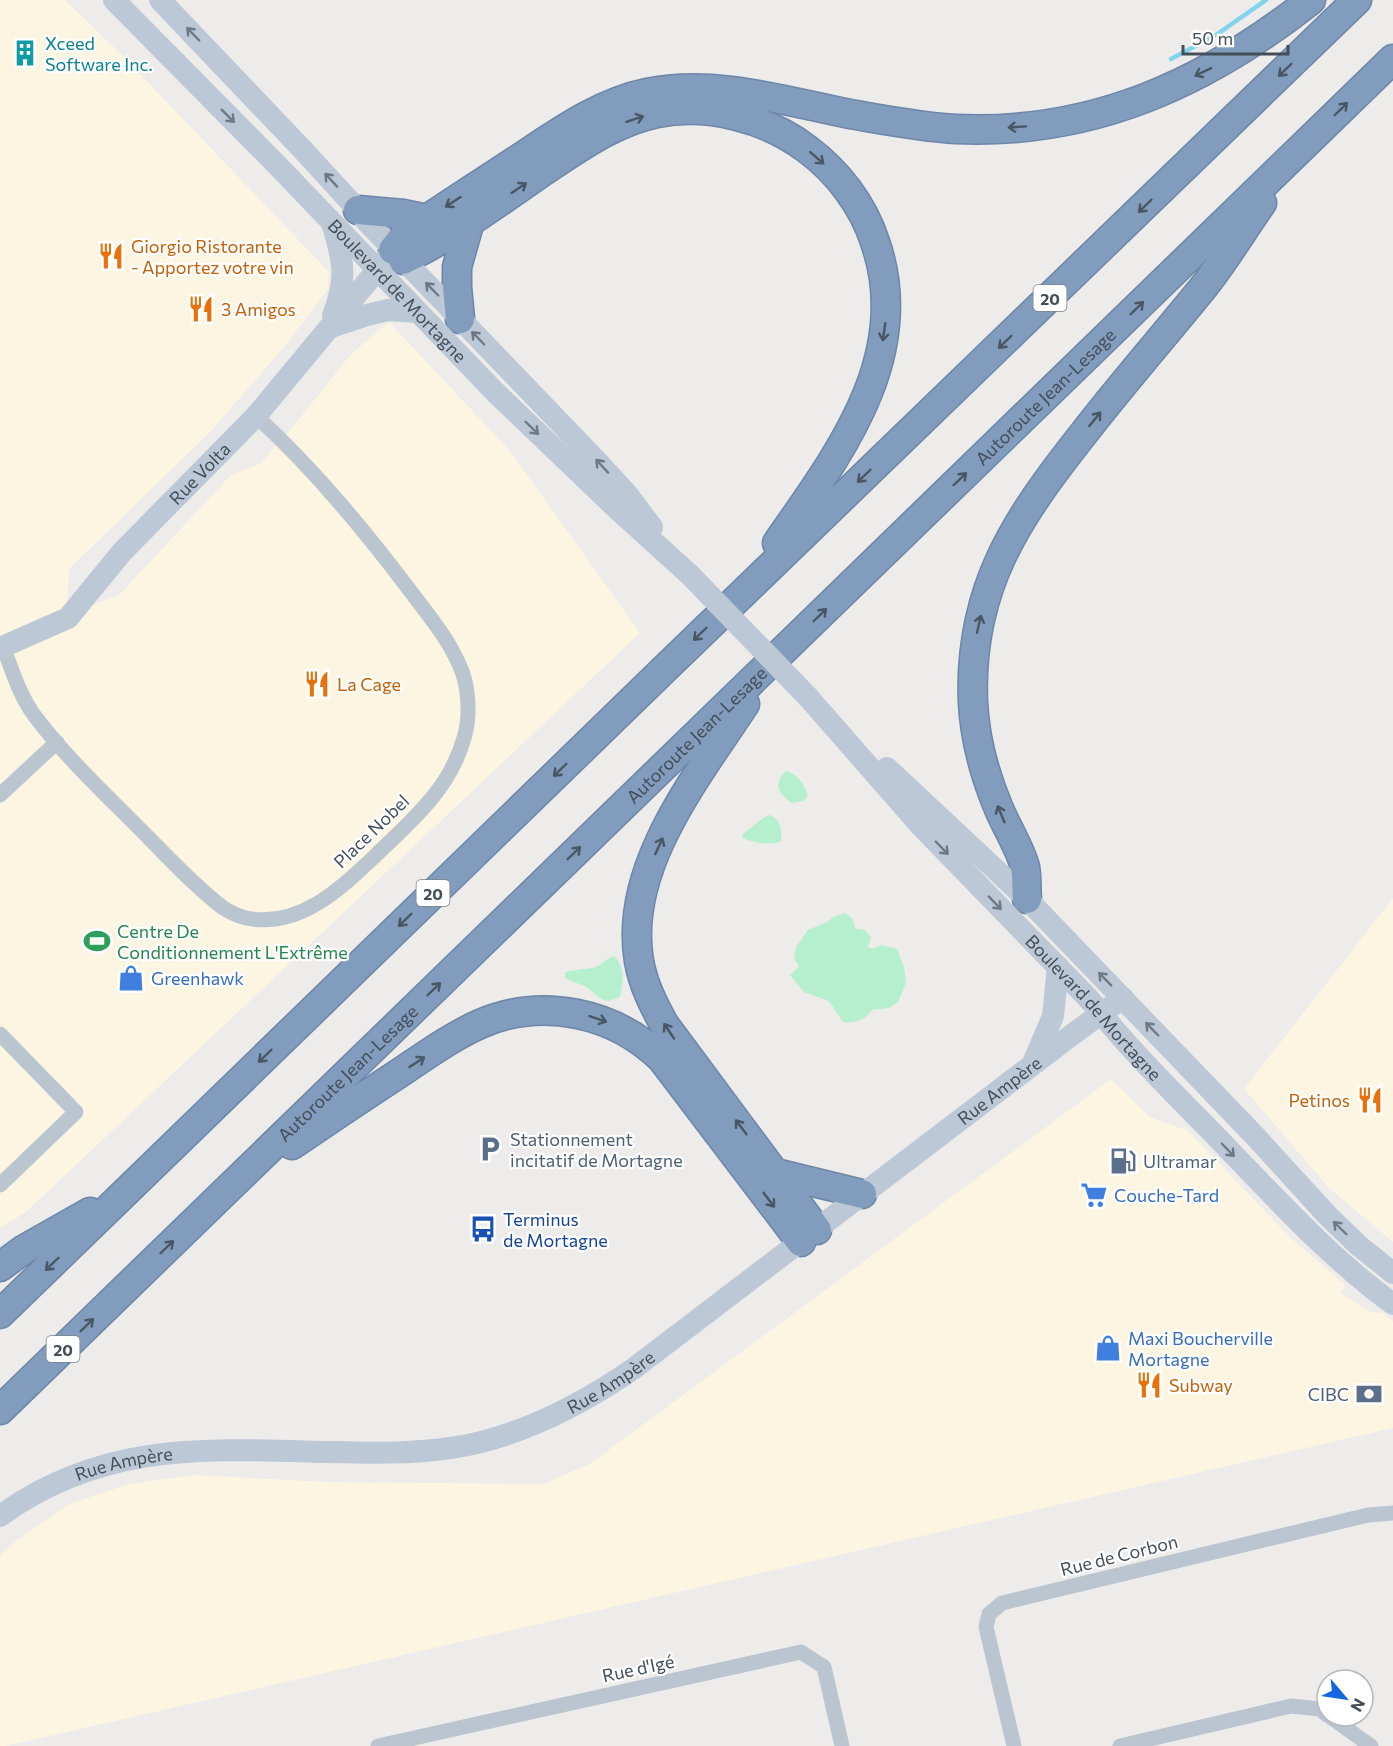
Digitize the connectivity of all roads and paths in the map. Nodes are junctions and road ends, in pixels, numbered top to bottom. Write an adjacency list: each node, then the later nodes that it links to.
1 (114, 0): 10 (main road, Boulevard de Mortagne, one-way to 10)
2 (1311, 0): 8 (highway, one-way to 8)
3 (1357, 0): 17 (highway, 20, one-way to 17)
4 (168, 4): 7 (main road, Boulevard de Mortagne, one-way to 4)
5 (1393, 59): 6 (highway, Autoroute Jean-Lesage / 20, one-way to 5)
6 (1299, 150): 19 (highway, Autoroute Jean-Lesage / 20, one-way to 6); 23 (highway, one-way to 6)
7 (358, 210): 8 (highway); 11 (main road, Boulevard de Mortagne)
8 (427, 219): 11 (highway)
9 (470, 221): 11 (highway); 13 (highway); 17 (highway, one-way to 17)
10 (332, 222): 11 (main road, Boulevard de Mortagne); 14 (main road)
11 (392, 260): 12 (main road, Boulevard de Mortagne); 13 (main road, Boulevard de Mortagne, one-way to 11); 14 (main road, Rue Volta)
12 (418, 312): 14 (main road); 16 (main road, Boulevard de Mortagne, one-way to 16)
13 (460, 319): 16 (main road, Boulevard de Mortagne, one-way to 13)
14 (329, 327): 15 (main road, Rue Volta)
15 (256, 416): 18 (main road, Rue Volta); 21 (street, Place Nobel)
16 (690, 575): 20 (main road, Boulevard de Mortagne, bridge)
17 (742, 593): 32 (highway, 20, one-way to 32)
18 (2, 647): 21 (street, Place Nobel)
19 (778, 656): 29 (highway, one-way to 19); 31 (highway, Autoroute Jean-Lesage / 20, one-way to 19)
20 (808, 697): 23 (main road, Boulevard de Mortagne); 24 (main road, Boulevard de Mortagne, one-way to 24)
21 (57, 742): 22 (street)
22 (0, 795)
23 (1027, 899): 25 (main road, Boulevard de Mortagne, one-way to 23)
24 (1058, 967): 26 (main road, Boulevard de Mortagne); 28 (main road)
25 (1123, 998): 26 (main road, Rue Ampère); 36 (main road, Boulevard de Mortagne, one-way to 25)
26 (1102, 1013): 28 (main road, Rue Ampère); 37 (main road, Boulevard de Mortagne, one-way to 37)
27 (0, 1034): 30 (street)
28 (1031, 1066): 33 (main road, Rue Ampère)
29 (776, 1173): 33 (highway); 34 (highway)
30 (0, 1185)
31 (226, 1190): 34 (highway, one-way to 34); 39 (highway, Autoroute Jean-Lesage / 20, one-way to 31)
32 (123, 1193): 35 (highway); 38 (highway, 20, one-way to 38)
33 (862, 1194): 34 (main road, Rue Ampère)
34 (809, 1236): 41 (main road, Rue Ampère)
35 (0, 1267)
36 (1393, 1274)
37 (1393, 1304)
38 (0, 1314)
39 (0, 1410)
40 (1393, 1513): 46 (street, Rue de Corbon)
41 (0, 1516)
42 (1315, 1708): 47 (street)
43 (1346, 1728): 48 (street)
44 (378, 1746): 45 (street, Rue d'Igé)
45 (842, 1746)
46 (1014, 1746)
47 (1120, 1746)
48 (1371, 1746)

